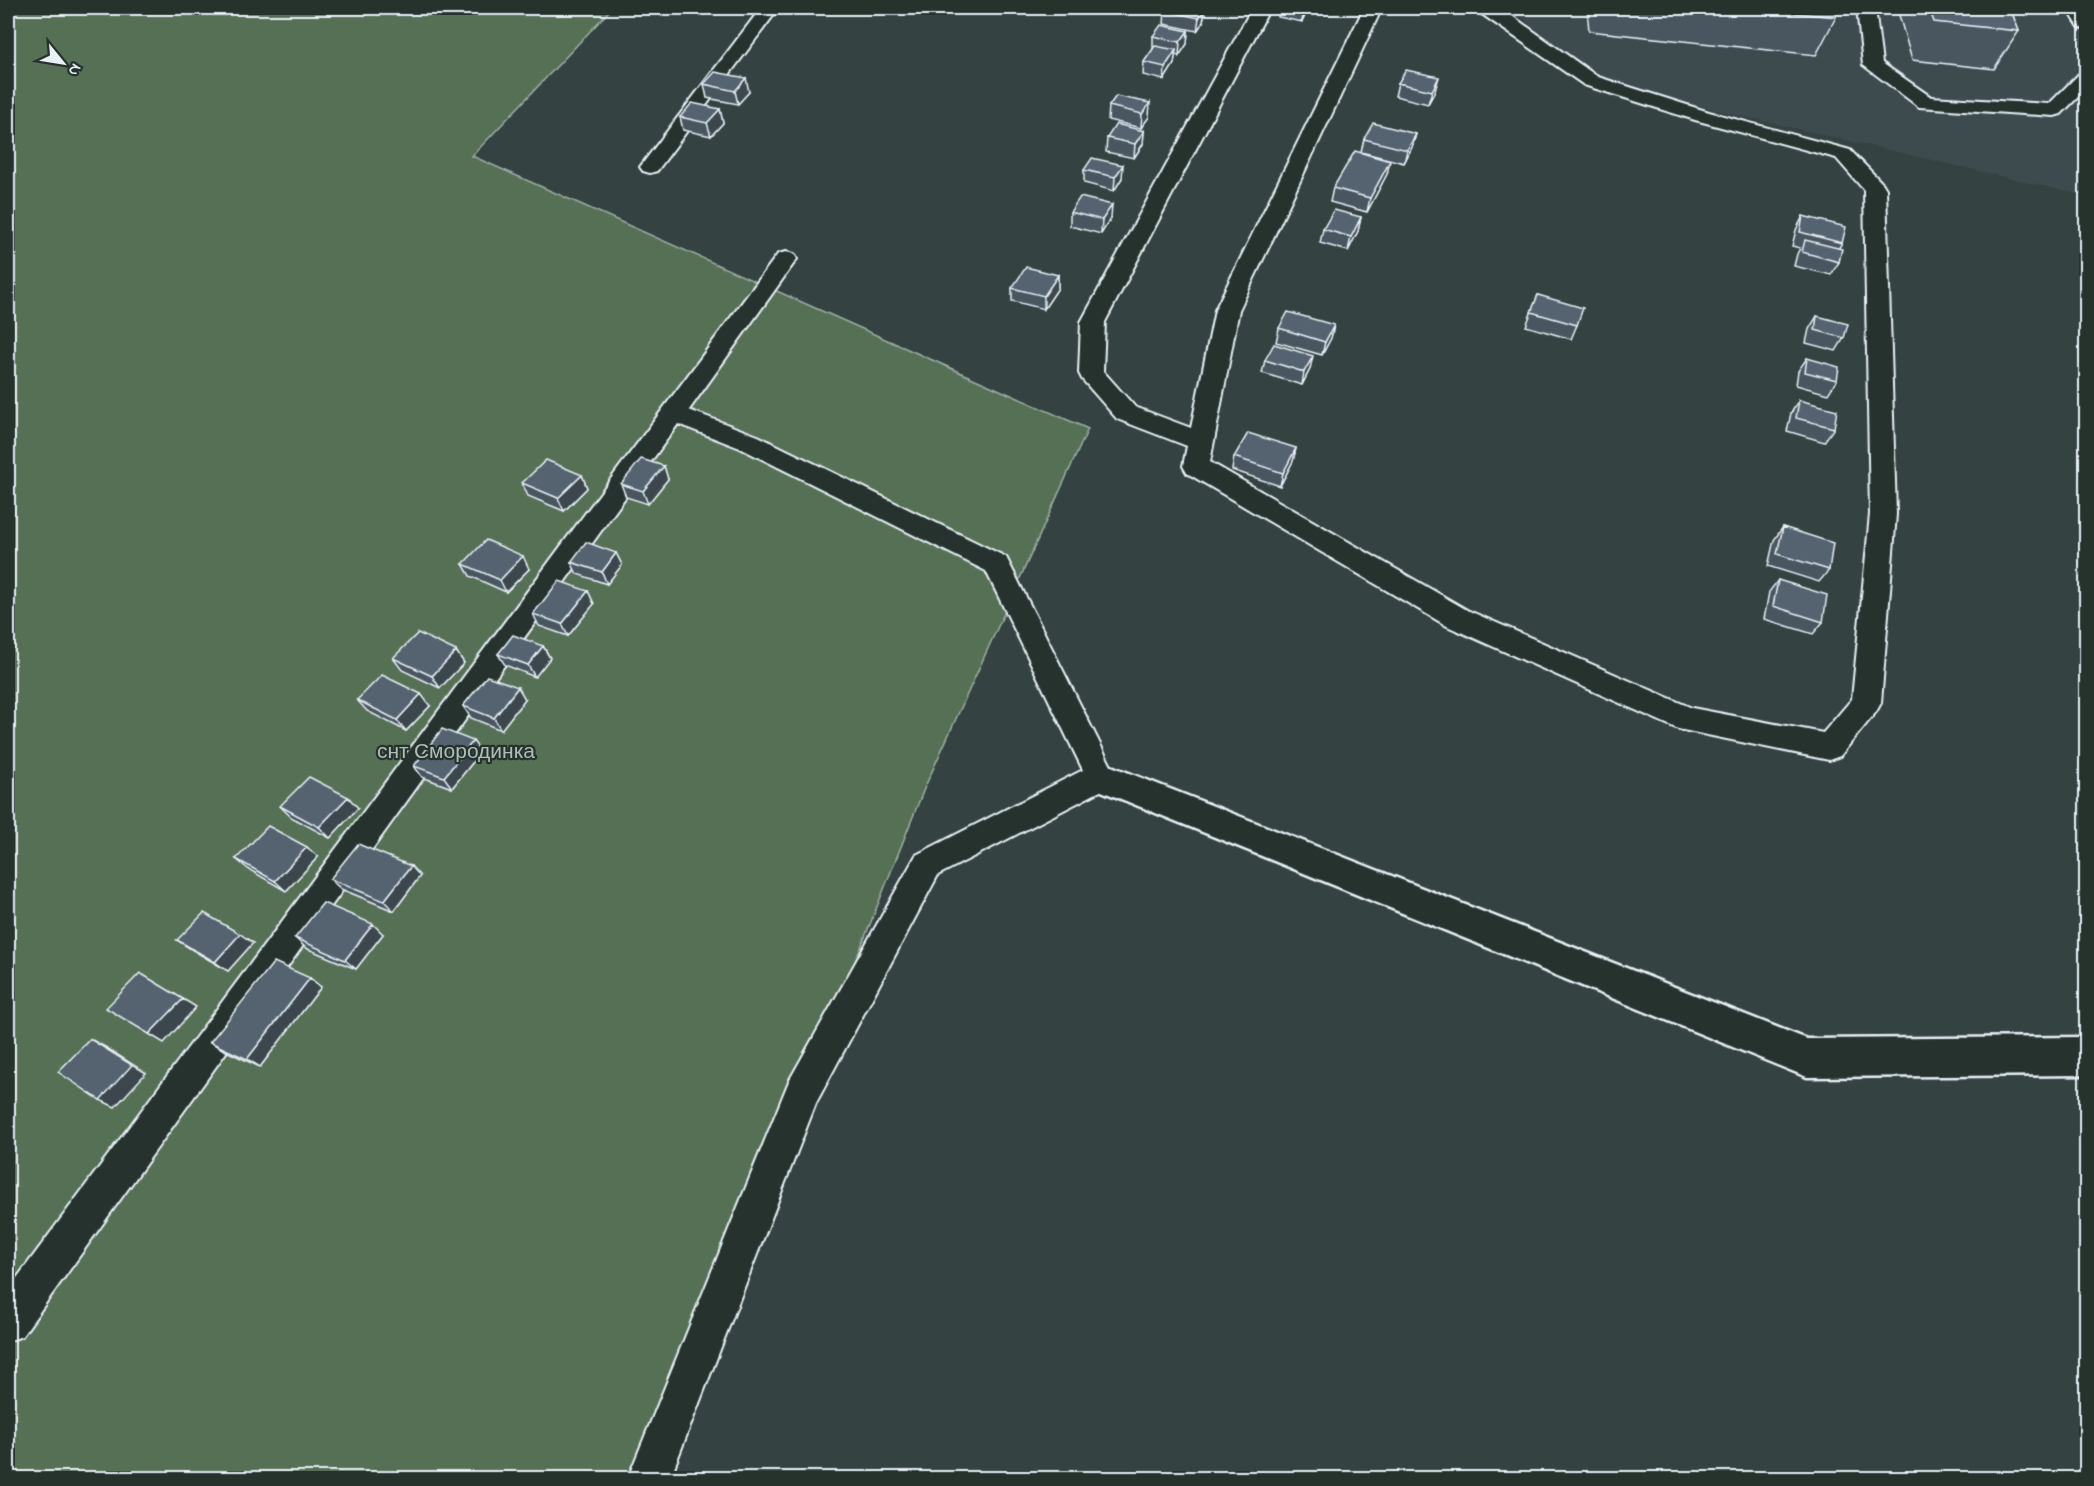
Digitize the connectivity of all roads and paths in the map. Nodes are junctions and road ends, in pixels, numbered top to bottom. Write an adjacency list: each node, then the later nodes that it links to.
1 (770, 8): 9 (lane)
2 (1261, 8): 12 (lane)
3 (1373, 8): 12 (lane)
4 (1482, 8): 12 (lane)
5 (1866, 8): 8 (lane)
6 (2076, 8): 7 (lane)
7 (2086, 23)
8 (2086, 78)
9 (650, 167)
10 (786, 259): 11 (lane)
11 (673, 413): 13 (lane); 15 (lane)
12 (1201, 441)
13 (1101, 776): 14 (street); 16 (lane)
14 (2086, 1056)
15 (8, 1322)
16 (649, 1479)

